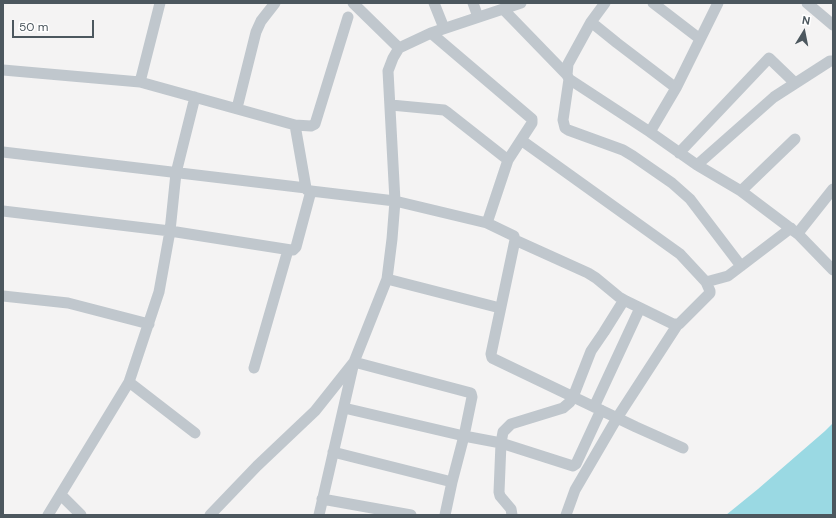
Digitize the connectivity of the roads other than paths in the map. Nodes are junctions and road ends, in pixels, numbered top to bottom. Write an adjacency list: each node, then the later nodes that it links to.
1 (160, 3): 23 (street)
2 (275, 3): 28 (street)
3 (353, 3): 19 (street)
4 (434, 3): 16 (street)
5 (473, 3): 13 (street)
6 (522, 3): 11 (street)
7 (605, 3): 14 (street)
8 (653, 3): 18 (street)
9 (718, 3): 18 (street)
10 (810, 4): 15 (street)
11 (503, 9): 13 (street); 22 (street)
12 (348, 16): 29 (street)
13 (478, 17): 16 (street)
14 (591, 22): 22 (street); 25 (street)
15 (833, 25)
16 (444, 28): 17 (street)
17 (431, 33): 19 (street); 32 (street)
18 (700, 39): 25 (street)
19 (399, 48): 27 (street)
20 (833, 61): 24 (street)
21 (3, 70): 23 (street)
22 (568, 77): 30 (street); 48 (street)
23 (140, 82): 26 (street)
24 (795, 83): 34 (street); 36 (street)
25 (676, 88): 30 (street)
26 (195, 97): 28 (street); 37 (street)
27 (391, 104): 35 (street); 41 (street)
28 (237, 108): 29 (street)
29 (295, 125): 39 (street)
30 (650, 132): 34 (street)
31 (796, 139): 40 (street)
32 (521, 140): 35 (street); 51 (street)
33 (3, 152): 37 (street)
34 (679, 153): 36 (street)
35 (508, 160): 43 (street)
36 (697, 165): 40 (street)
37 (176, 172): 39 (street); 44 (street)
38 (833, 189): 45 (street)
39 (309, 190): 41 (street); 47 (street)
40 (741, 191): 45 (street)
41 (395, 201): 43 (street); 50 (street)
42 (3, 210): 44 (street)
43 (487, 223): 46 (street)
44 (170, 231): 47 (street); 56 (street)
45 (794, 231): 48 (street); 49 (street)
46 (515, 240): 53 (street); 54 (street)
47 (288, 250): 59 (street)
48 (741, 266): 51 (street)
49 (833, 270)
50 (387, 279): 54 (street); 58 (street)
51 (706, 282): 57 (street)
52 (3, 296): 56 (street)
53 (624, 300): 55 (street); 61 (street)
54 (500, 308): 61 (street)
55 (640, 308): 57 (street); 63 (street)
56 (149, 324): 60 (street)
57 (678, 324): 64 (street)
58 (354, 362): 62 (street); 66 (street); 75 (street)
59 (254, 368)
60 (129, 382): 65 (street); 71 (street)
61 (573, 397): 63 (street); 67 (street)
62 (344, 408): 66 (street); 69 (street)
63 (597, 409): 64 (street); 67 (street)
64 (616, 418): 68 (street); 80 (street)
65 (195, 433)
66 (464, 436): 67 (street); 70 (street)
67 (501, 443): 79 (street)
68 (683, 448)
69 (333, 452): 70 (street); 72 (street)
70 (452, 482): 78 (street)
71 (61, 495): 73 (street); 74 (street)
72 (322, 499): 76 (street); 77 (street)
73 (48, 515)
74 (81, 515)
75 (210, 515)
76 (319, 515)
77 (411, 515)
78 (445, 515)
79 (512, 515)
80 (566, 515)

